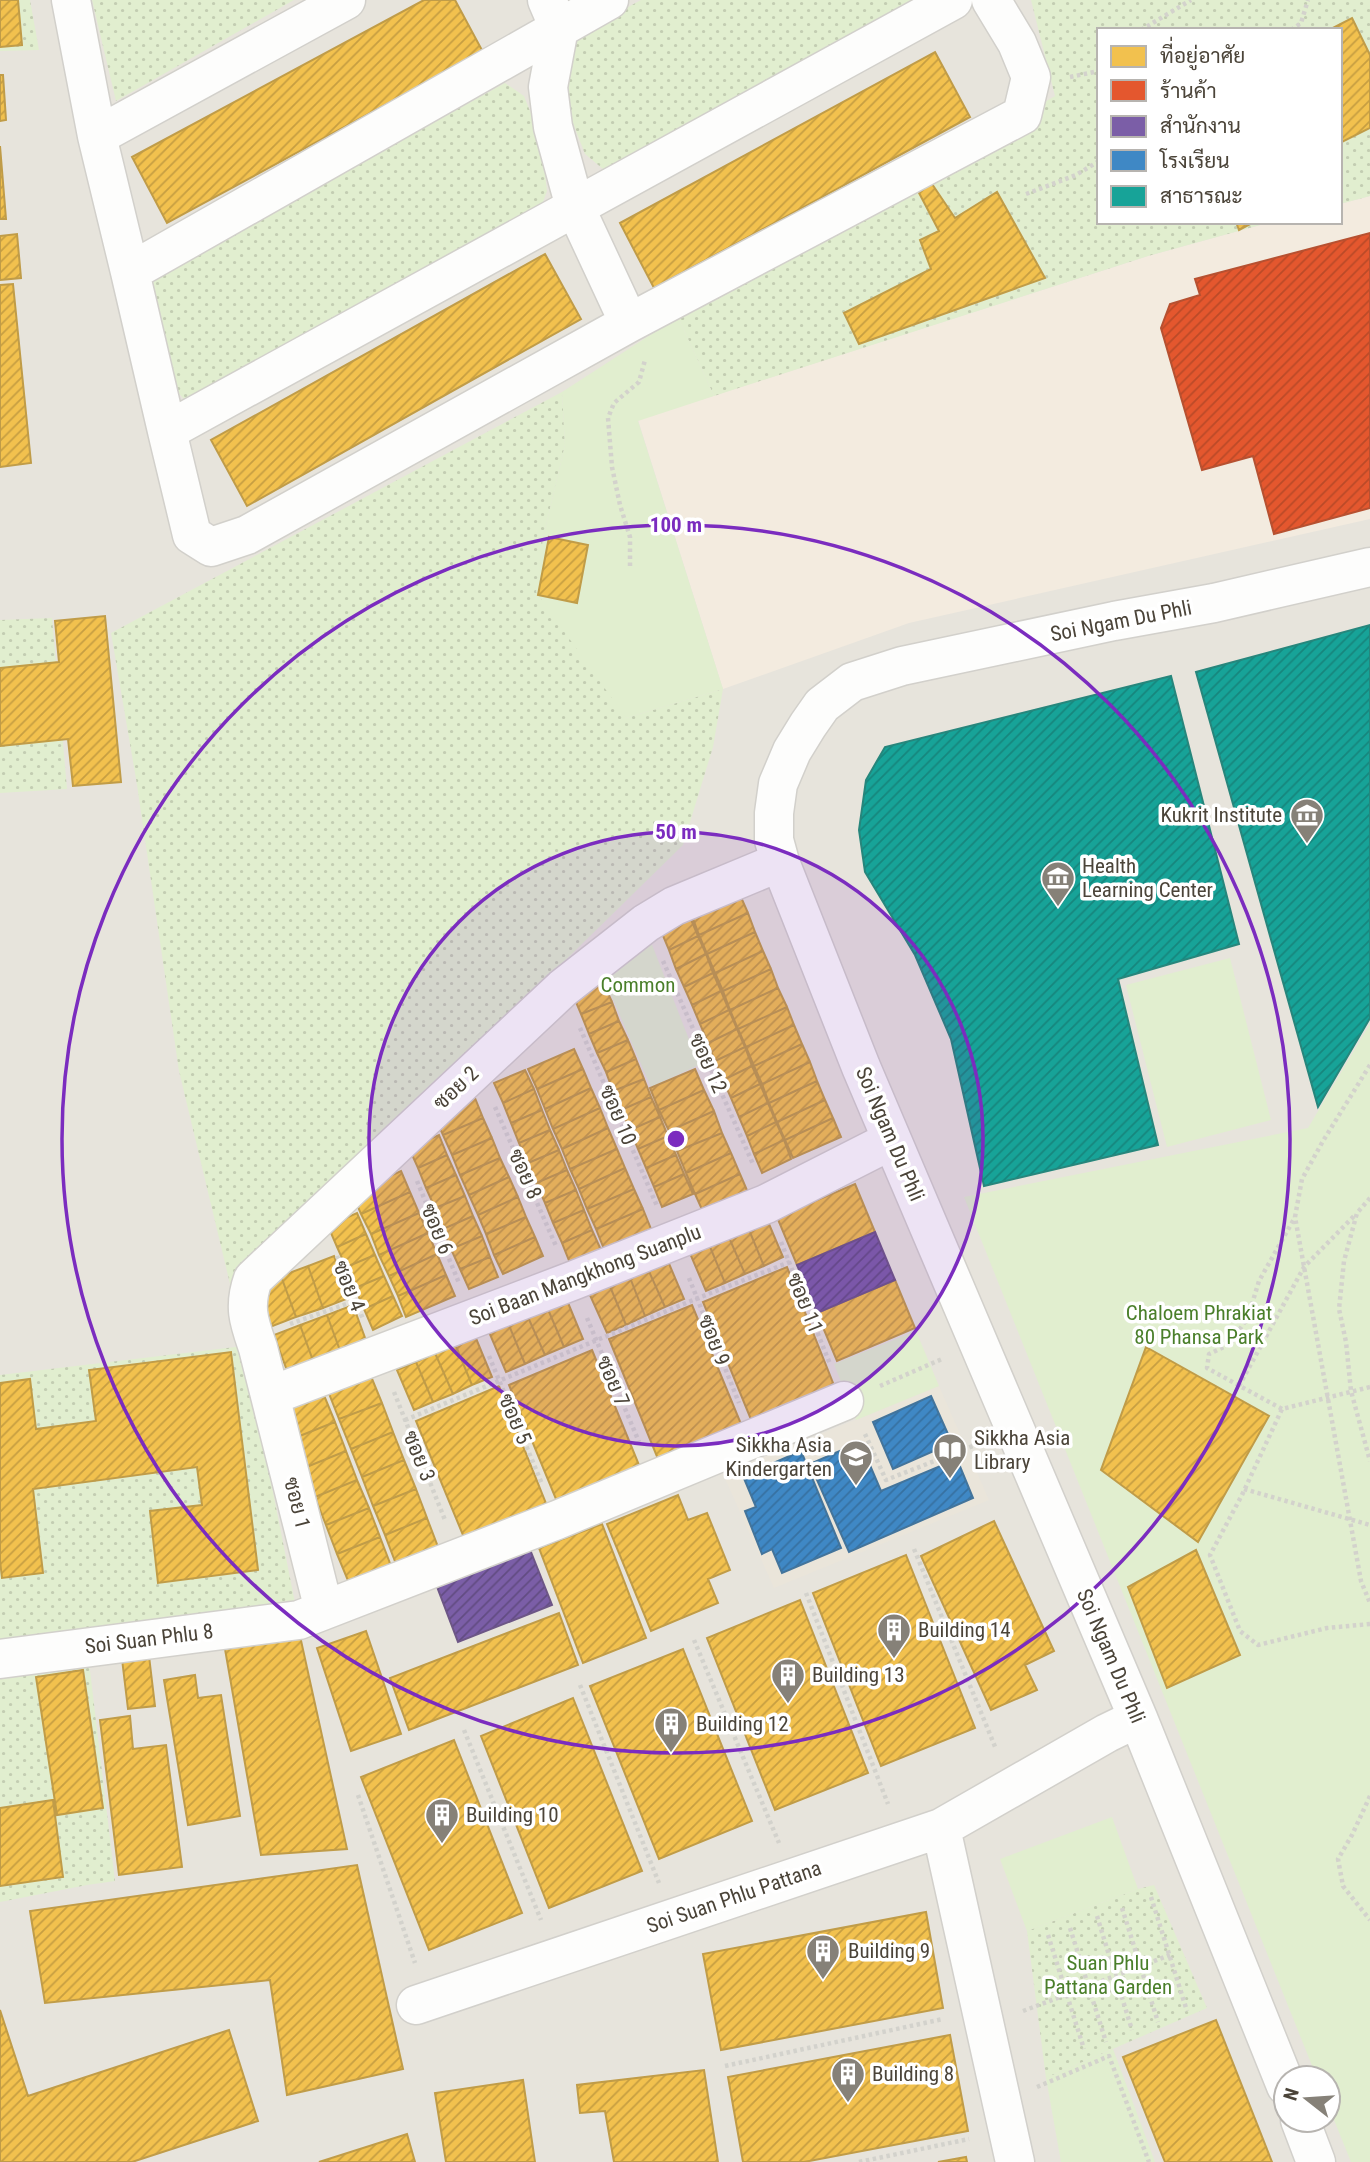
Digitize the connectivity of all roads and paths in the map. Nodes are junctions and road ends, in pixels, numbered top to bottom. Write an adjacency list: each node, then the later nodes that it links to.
1 (71, 0): 11 (street)
2 (346, 0): 11 (street)
3 (609, 0): 8 (street)
4 (953, 0): 14 (street)
5 (991, 0): 16 (street)
6 (1191, 0): 9 (path)
7 (1308, 0): 10 (path)
8 (553, 14): 14 (street); 15 (street)
9 (1144, 28)
10 (1294, 28)
11 (97, 136): 15 (street)
12 (1097, 162): 13 (path)
13 (1026, 194)
14 (575, 207): 16 (street); 17 (street)
15 (130, 272): 17 (street)
16 (629, 323): 17 (street); 18 (path)
17 (167, 431)
18 (630, 566)
19 (1370, 567): 20 (street, Soi Ngam Du Phli)
20 (780, 862): 21 (street, ซอย 2); 26 (street, Soi Ngam Du Phli)
21 (646, 923): 22 (street, ซอย 2); 28 (path, ซอย 12)
22 (563, 988): 24 (street, ซอย 2); 32 (path, ซอย 10)
23 (1370, 1065): 31 (path)
24 (477, 1067): 25 (street, ซอย 2); 35 (path, ซอย 8)
25 (400, 1140): 30 (street, ซอย 2); 38 (path, ซอย 6)
26 (892, 1140): 28 (street, Soi Baan Mangkhong Suanplu); 70 (street, Soi Ngam Du Phli)
27 (1370, 1198): 29 (path)
28 (766, 1204): 32 (street, Soi Baan Mangkhong Suanplu); 33 (path, ซอย 11)
29 (1357, 1213): 34 (path); 46 (path)
30 (322, 1216): 37 (path, ซอย 4); 39 (street, ซอย 2)
31 (1294, 1217): 34 (path); 44 (path)
32 (673, 1242): 35 (street, Soi Baan Mangkhong Suanplu); 36 (path, ซอย 9)
33 (790, 1262): 36 (path); 49 (path, ซอย 11)
34 (1304, 1267): 44 (path); 48 (path)
35 (572, 1281): 38 (street, Soi Baan Mangkhong Suanplu); 40 (path, ซอย 7)
36 (698, 1298): 40 (path); 53 (path, ซอย 9)
37 (355, 1301): 39 (path); 41 (path, ซอย 4)
38 (473, 1318): 41 (street, Soi Baan Mangkhong Suanplu); 43 (path, ซอย 5)
39 (255, 1337): 47 (street, ซอย 2)
40 (596, 1340): 43 (path); 56 (path, ซอย 7)
41 (379, 1355): 47 (street, Soi Baan Mangkhong Suanplu); 51 (path, ซอย 3)
42 (946, 1357): 49 (path)
43 (499, 1380): 51 (path); 59 (path, ซอย 5)
44 (1239, 1387): 50 (path)
45 (1370, 1387): 46 (path)
46 (1352, 1391): 48 (path); 55 (path)
47 (270, 1396): 65 (street, ซอย 1)
48 (1327, 1397): 50 (path); 58 (path)
49 (844, 1401): 53 (street)
50 (1282, 1409): 57 (path)
51 (405, 1420): 62 (path, ซอย 3)
52 (853, 1438): 54 (path)
53 (752, 1439): 56 (street)
54 (980, 1443)
55 (1370, 1461)
56 (655, 1480): 59 (street)
57 (1244, 1489): 58 (path); 66 (path)
58 (1349, 1519): 60 (path); 64 (path)
59 (557, 1520): 62 (street)
60 (1370, 1524)
61 (914, 1549): 72 (path)
62 (460, 1557): 65 (street)
63 (806, 1593): 76 (path)
64 (1370, 1604)
65 (311, 1615): 68 (street, Soi Suan Phlu 8)
66 (1370, 1624)
67 (694, 1640): 77 (path)
68 (0, 1659)
69 (580, 1685): 81 (path)
70 (1138, 1718): 72 (street, Soi Suan Phlu Pattana); 98 (street, Soi Ngam Du Phli)
71 (464, 1730): 86 (path)
72 (1012, 1787): 75 (street, Soi Suan Phlu Pattana)
73 (358, 1795): 91 (path)
74 (1370, 1796): 82 (path)
75 (941, 1828): 76 (street, Soi Suan Phlu Pattana); 93 (street)
76 (902, 1840): 77 (street, Soi Suan Phlu Pattana)
77 (793, 1877): 81 (street, Soi Suan Phlu Pattana)
78 (1151, 1897): 85 (path)
79 (1122, 1908): 87 (path)
80 (1097, 1916): 88 (path)
81 (673, 1918): 86 (street, Soi Suan Phlu Pattana)
82 (1370, 1920)
83 (1070, 1928): 89 (path)
84 (1048, 1935): 90 (path)
85 (1170, 1955): 87 (path); 92 (path)
86 (541, 1963): 91 (street, Soi Suan Phlu Pattana)
87 (1141, 1966): 88 (path); 94 (path)
88 (1115, 1977): 89 (path); 95 (path)
89 (1089, 1987): 90 (path); 96 (path)
90 (1067, 1995): 93 (path); 97 (path)
91 (422, 2003)
92 (1187, 2011)
93 (983, 2017): 99 (path); 100 (street)
94 (1158, 2022)
95 (1132, 2030)
96 (1106, 2042)
97 (1084, 2049)
98 (1277, 2064)
99 (725, 2066)
100 (1008, 2132): 102 (path); 103 (path)
101 (1305, 2134): 104 (street)
102 (859, 2162)
103 (1149, 2162)
104 (1316, 2162)

